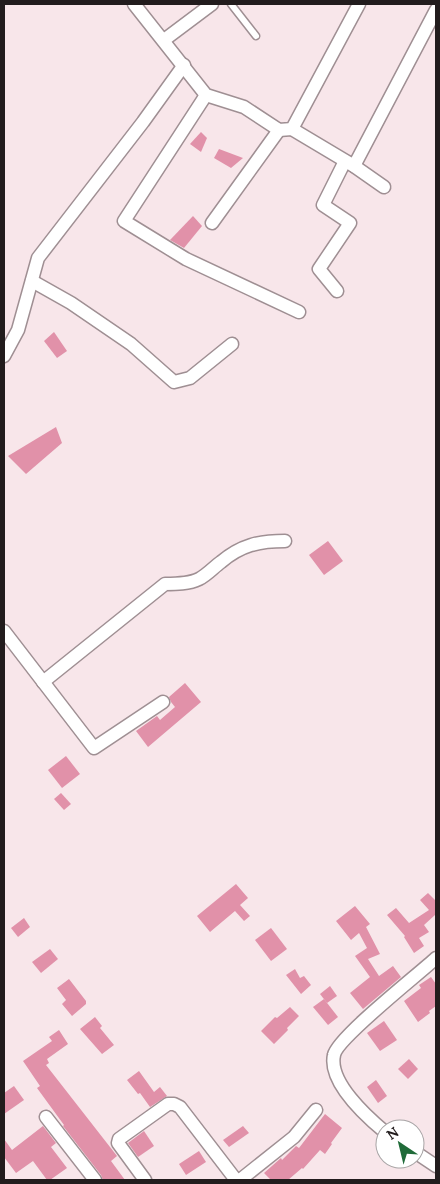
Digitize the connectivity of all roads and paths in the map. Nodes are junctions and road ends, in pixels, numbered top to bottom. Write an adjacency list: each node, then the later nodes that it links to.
1 (134, 4): 7 (street)
2 (212, 4): 7 (street)
3 (232, 4): 6 (lane)
4 (358, 4): 10 (street)
5 (436, 10): 11 (street)
6 (256, 36)
7 (164, 40): 8 (street)
8 (184, 65): 9 (street); 14 (street)
9 (206, 95): 10 (street); 16 (street)
10 (286, 129): 11 (street); 13 (street)
11 (349, 164): 12 (street); 15 (street)
12 (384, 187)
13 (212, 222)
14 (32, 281): 17 (street); 18 (street)
15 (337, 291)
16 (299, 312)
17 (232, 344)
18 (4, 356)
19 (285, 541): 21 (street)
20 (4, 631): 21 (street)
21 (43, 682): 22 (street)
22 (163, 702)
23 (436, 958): 26 (street)
24 (316, 1110): 29 (street)
25 (46, 1117): 30 (street)
26 (375, 1123)
27 (425, 1159): 28 (street)
28 (436, 1166)
29 (257, 1176): 33 (street)
30 (95, 1180)
31 (146, 1180): 32 (street)
32 (236, 1180)
33 (240, 1180)

